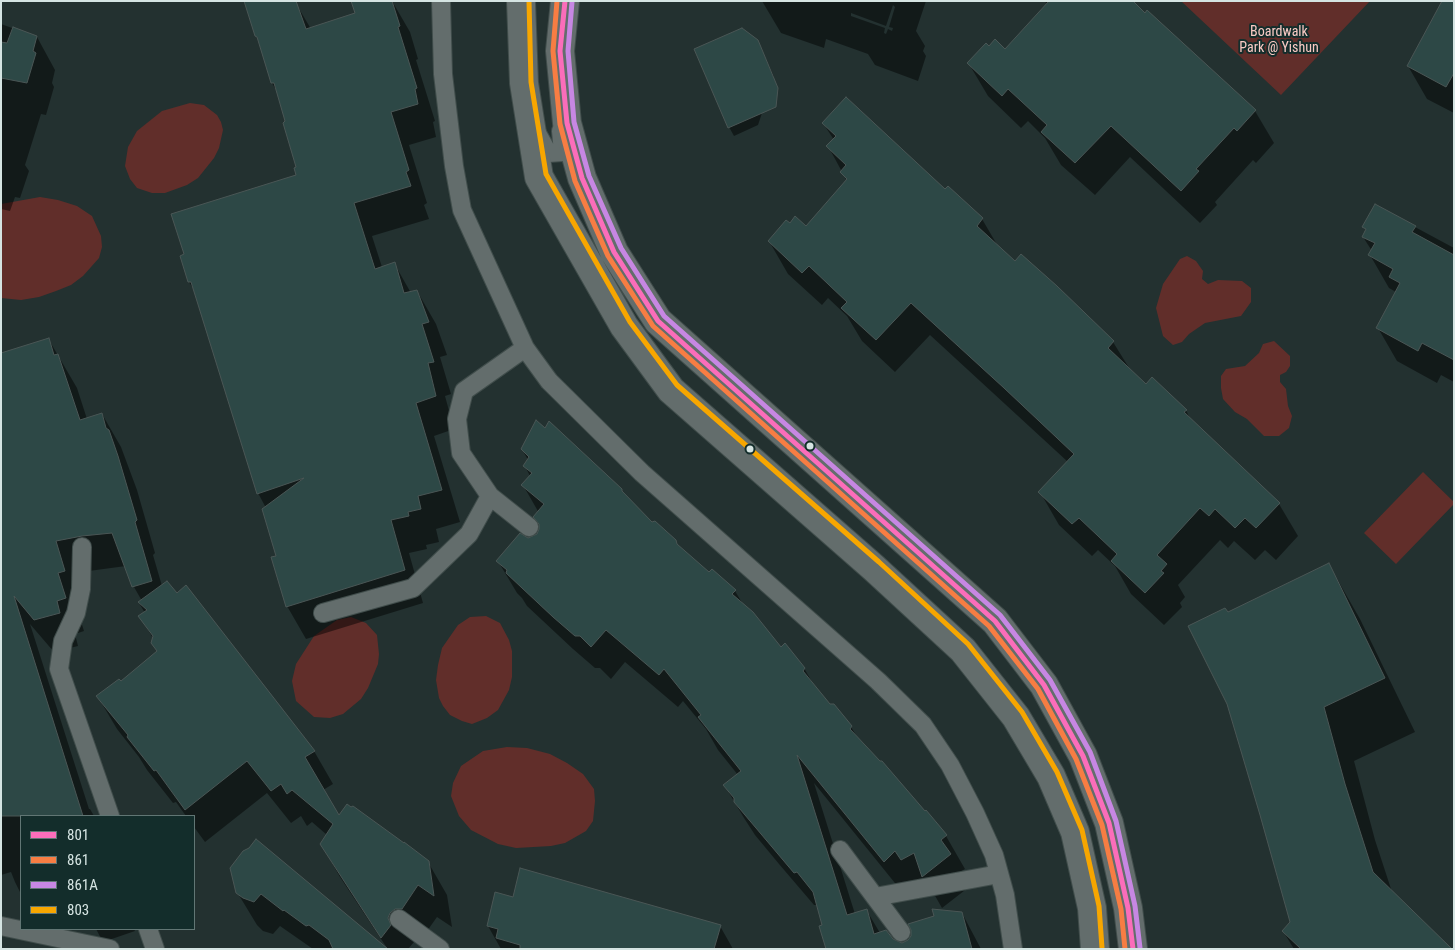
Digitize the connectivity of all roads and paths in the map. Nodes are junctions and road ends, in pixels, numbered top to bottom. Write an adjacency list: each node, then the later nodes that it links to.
1 (441, 1): 6 (lane)
2 (522, 1): 4 (main road)
3 (565, 1): 5 (main road)
4 (531, 121): 5 (lane); 23 (main road)
5 (567, 122): 24 (main road)
6 (525, 348): 7 (lane); 13 (lane)
7 (490, 496): 8 (lane); 10 (lane)
8 (529, 527)
9 (82, 547): 11 (lane)
10 (323, 612)
11 (110, 815)
12 (840, 850): 14 (lane)
13 (999, 874): 14 (lane); 22 (lane)
14 (875, 897): 18 (lane)
15 (399, 919): 21 (lane)
16 (1, 926): 19 (lane)
17 (148, 930): 20 (lane)
18 (901, 932)
19 (110, 949)
20 (155, 949)
21 (440, 949)
22 (1013, 949)
23 (1096, 949)
24 (1133, 949)

